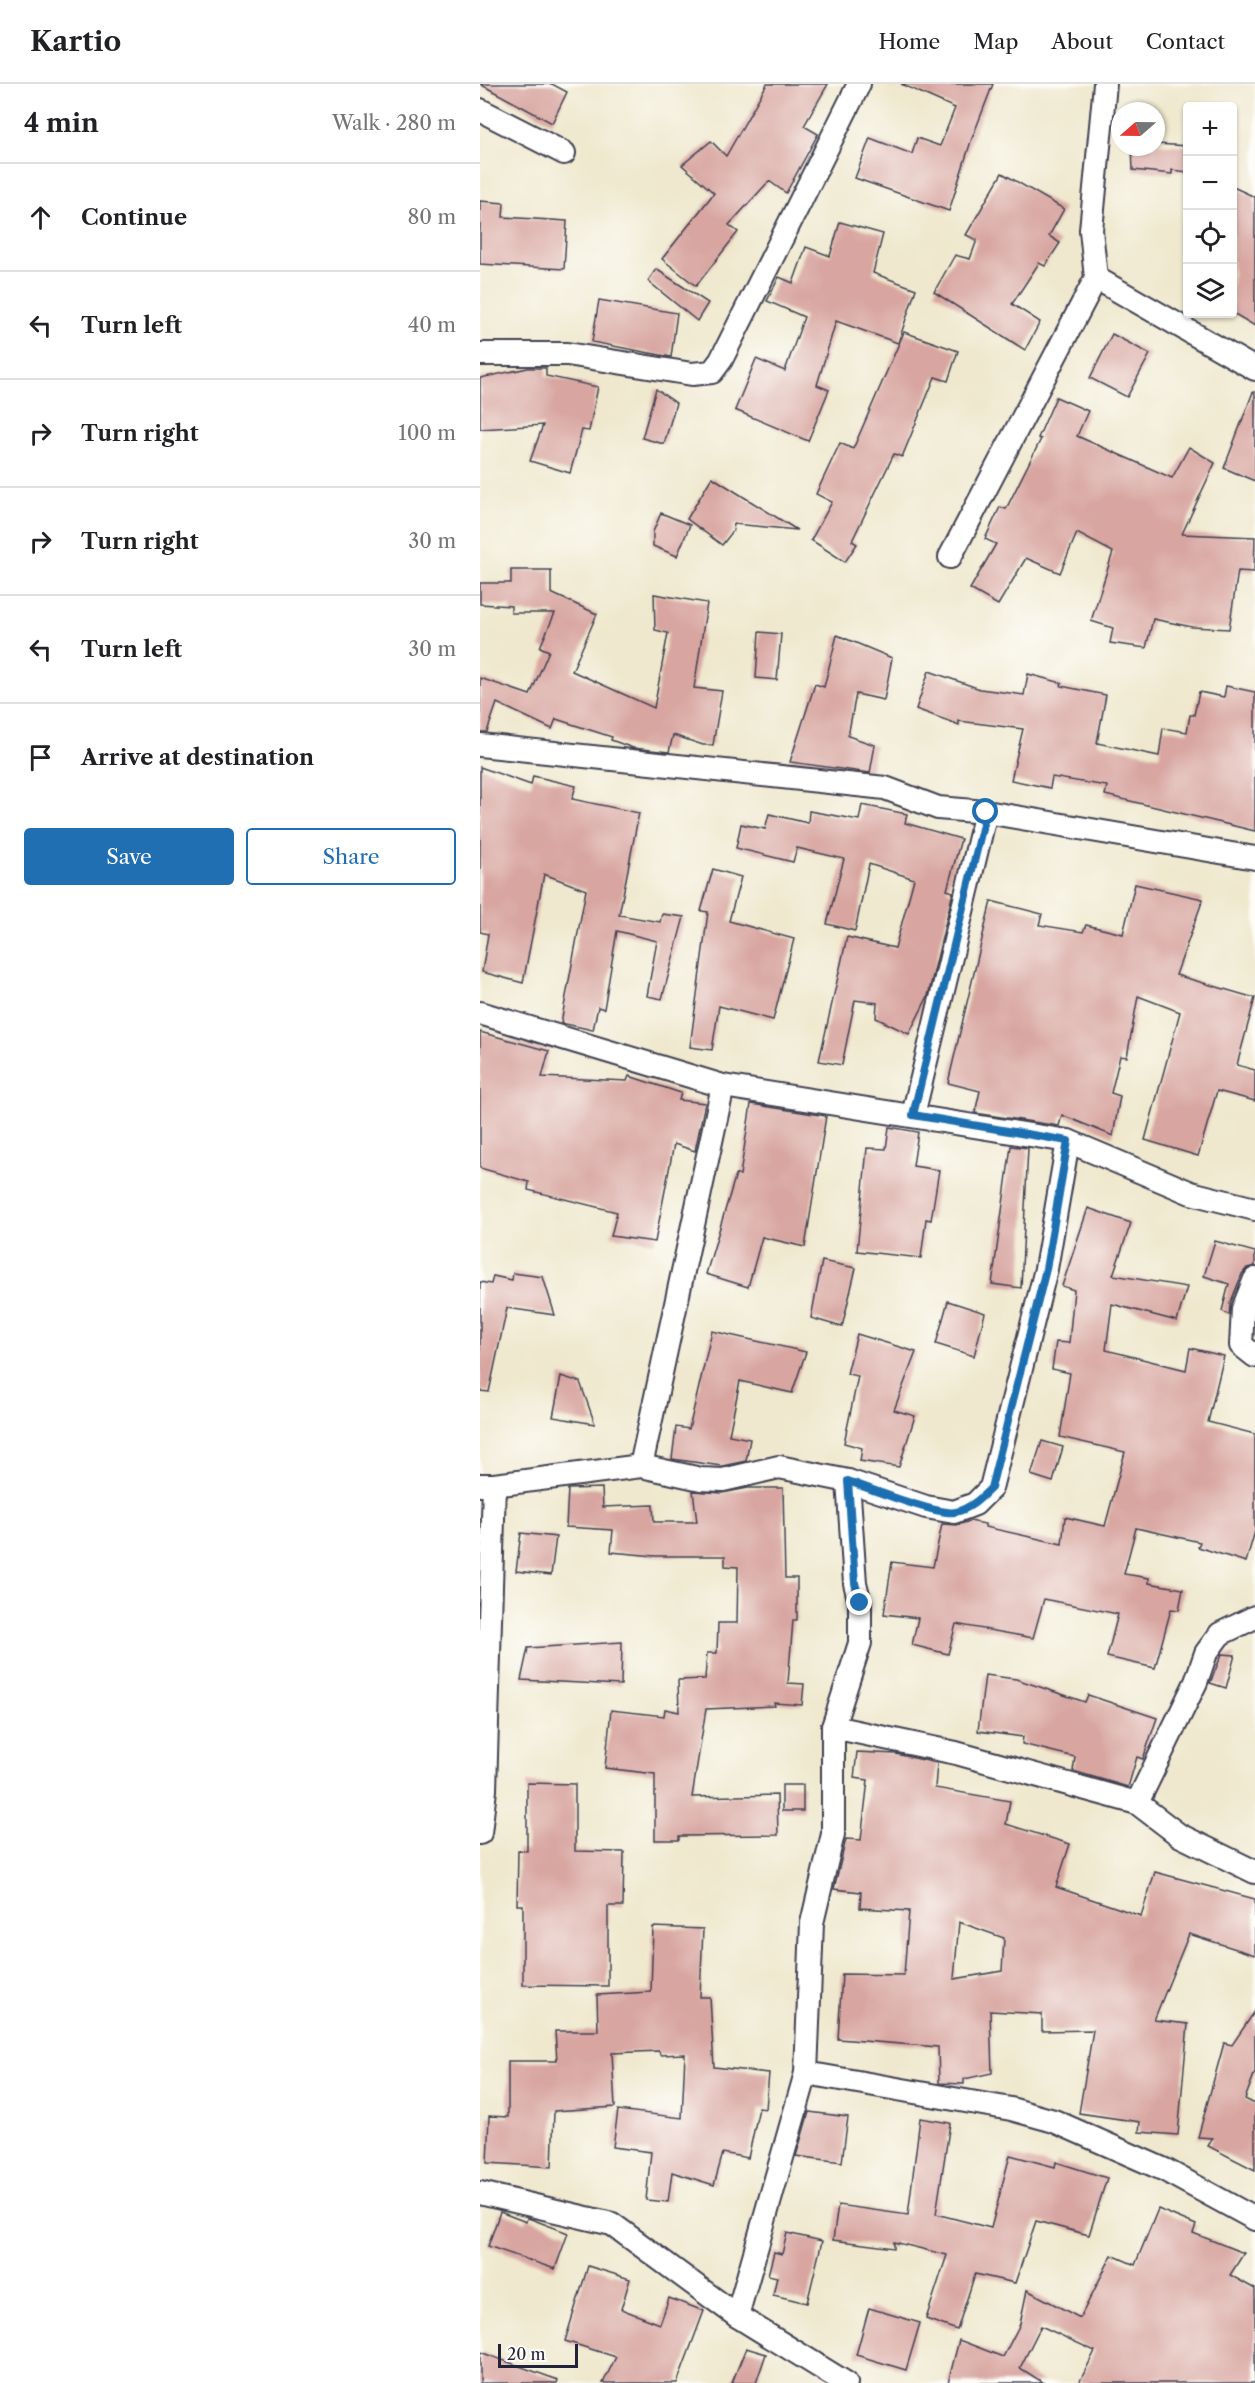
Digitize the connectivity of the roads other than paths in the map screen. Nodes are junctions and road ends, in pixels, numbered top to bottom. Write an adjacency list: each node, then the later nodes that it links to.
1 (859, 84): 6 (street)
2 (1101, 85): 5 (street)
3 (480, 110): 4 (street)
4 (564, 153)
5 (1096, 278): 7 (street); 8 (street)
6 (480, 354)
7 (1255, 369)
8 (950, 557)
9 (480, 745): 10 (street)
10 (986, 812): 11 (street); 14 (street)
11 (1255, 858)
12 (480, 1013): 13 (street)
13 (723, 1086): 14 (street); 19 (street)
14 (913, 1115): 15 (street)
15 (1068, 1141): 16 (street); 20 (street)
16 (1255, 1209)
17 (1255, 1279): 18 (street)
18 (1255, 1356)
19 (640, 1466): 20 (street); 21 (street)
20 (848, 1481): 23 (street)
21 (487, 1485): 25 (street)
22 (1255, 1617): 24 (street)
23 (833, 1727): 24 (street); 27 (street)
24 (1137, 1803): 26 (street)
25 (480, 1833)
26 (1255, 1872)
27 (806, 2073): 29 (street); 30 (street)
28 (480, 2193): 30 (street)
29 (1255, 2219)
30 (737, 2316): 31 (street)
31 (846, 2383)

